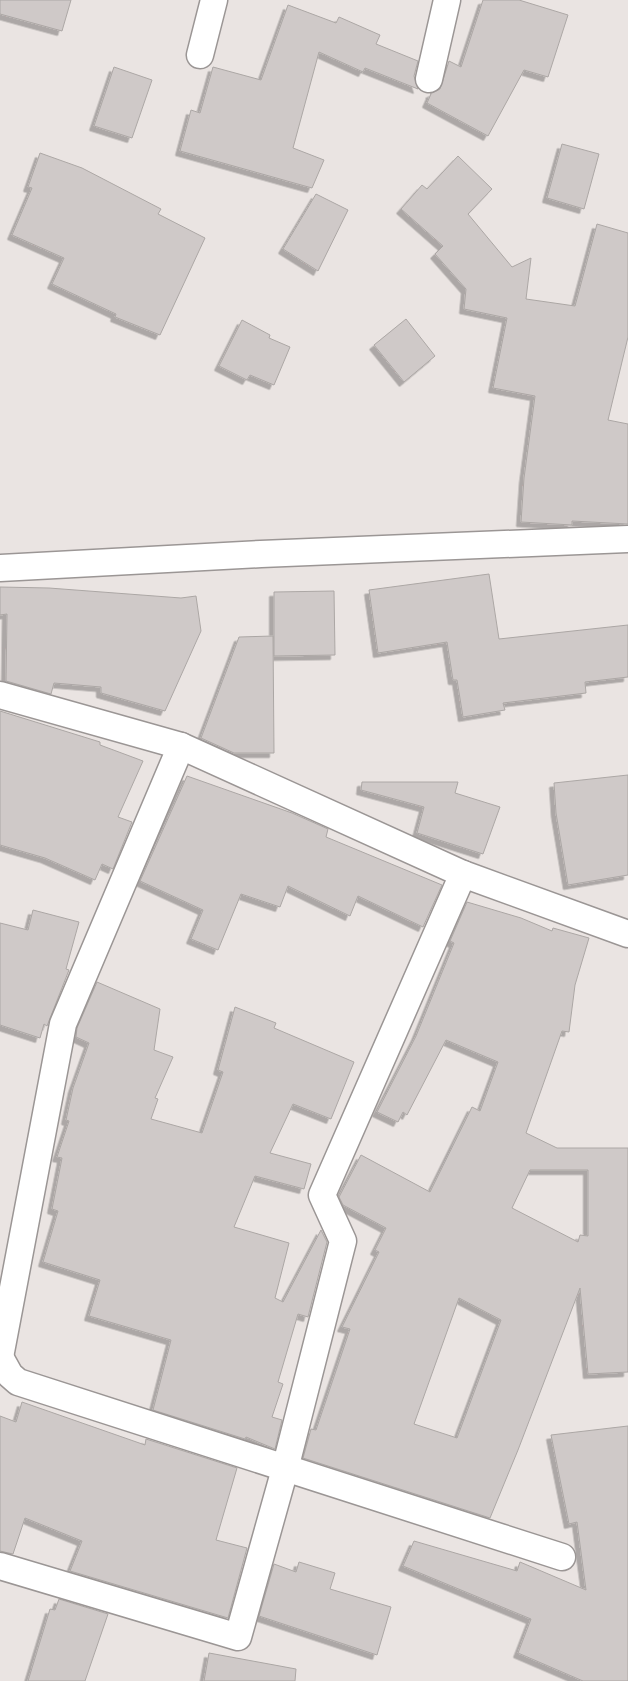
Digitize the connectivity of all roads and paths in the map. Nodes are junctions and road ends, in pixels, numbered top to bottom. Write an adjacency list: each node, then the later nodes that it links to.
1 (214, 0): 3 (street)
2 (447, 0): 4 (street)
3 (200, 55)
4 (429, 78)
5 (628, 539): 6 (street)
6 (0, 568)
7 (0, 695): 8 (street)
8 (181, 746): 9 (street); 11 (street)
9 (463, 874): 10 (street); 12 (street)
10 (628, 934)
11 (0, 1357): 12 (street)
12 (284, 1469): 13 (street); 14 (street)
13 (562, 1557)
14 (0, 1566)

